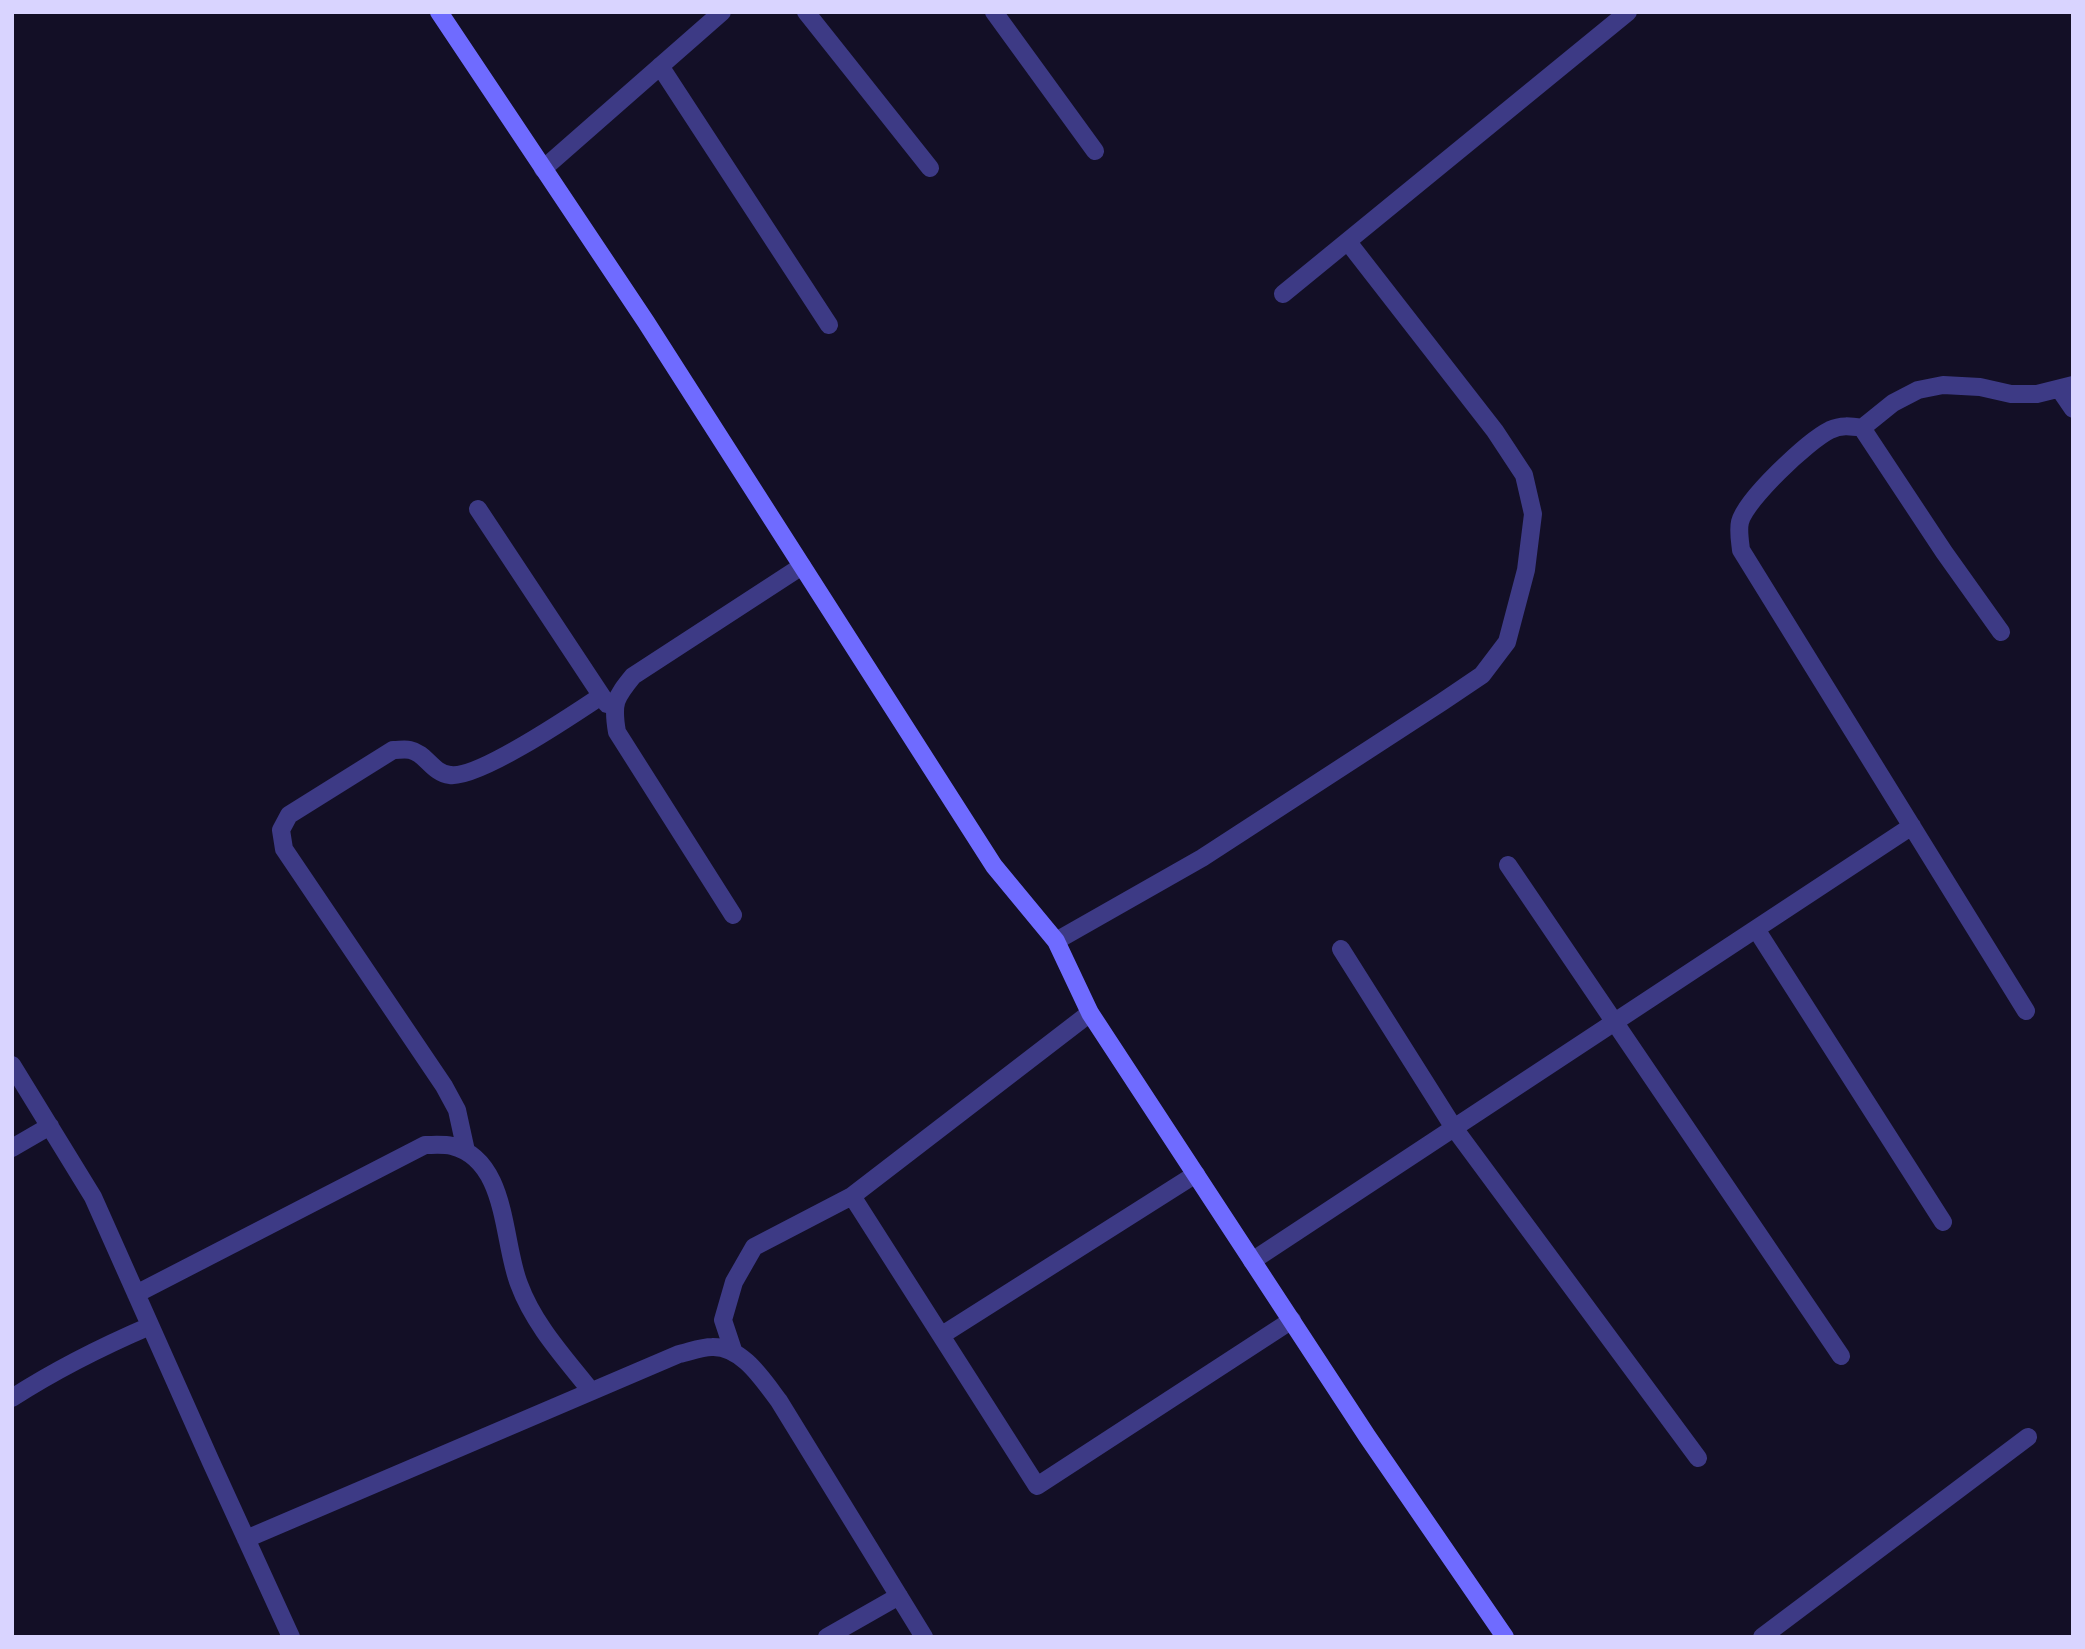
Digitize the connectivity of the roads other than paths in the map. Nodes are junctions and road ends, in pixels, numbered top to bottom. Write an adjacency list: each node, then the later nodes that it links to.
1 (439, 12): 9 (street)
2 (722, 12): 6 (street)
3 (806, 12): 8 (street)
4 (994, 12): 7 (street)
5 (1628, 12): 10 (street)
6 (660, 66): 9 (street); 12 (street)
7 (1095, 151)
8 (930, 168)
9 (543, 169): 17 (street)
10 (1348, 242): 11 (street); 25 (street)
11 (1283, 294)
12 (829, 325)
13 (2066, 388): 14 (street); 15 (street)
14 (2073, 409)
15 (1862, 428): 18 (street); 21 (street)
16 (478, 509): 19 (street)
17 (802, 566): 20 (street); 25 (street)
18 (2001, 632)
19 (601, 696): 20 (street); 34 (street)
20 (614, 715): 23 (street)
21 (1912, 826): 24 (street); 27 (street)
22 (1507, 864): 29 (street)
23 (733, 915)
24 (1756, 929): 29 (street); 37 (street)
25 (1056, 941): 28 (street)
26 (1340, 949): 32 (street)
27 (2026, 1011)
28 (1090, 1013): 35 (street); 36 (street)
29 (1615, 1023): 32 (street); 44 (street)
30 (12, 1065): 31 (street)
31 (50, 1126): 33 (street); 39 (street)
32 (1454, 1128): 38 (street); 48 (street)
33 (12, 1148)
34 (466, 1151): 39 (street); 45 (street)
35 (1195, 1174): 38 (street); 42 (street)
36 (852, 1196): 42 (street); 43 (street)
37 (1943, 1222)
38 (1252, 1261): 40 (street)
39 (136, 1294): 41 (street)
40 (1292, 1320): 42 (street); 54 (street)
41 (150, 1326): 46 (street); 49 (street)
42 (942, 1335)
43 (734, 1353): 45 (street); 50 (street)
44 (1841, 1356)
45 (591, 1391): 49 (street)
46 (12, 1398)
47 (2028, 1437): 55 (street)
48 (1698, 1458)
49 (246, 1539): 51 (street)
50 (899, 1596): 52 (street); 53 (street)
51 (291, 1637)
52 (827, 1637)
53 (924, 1637)
54 (1505, 1637)
55 (1762, 1637)

